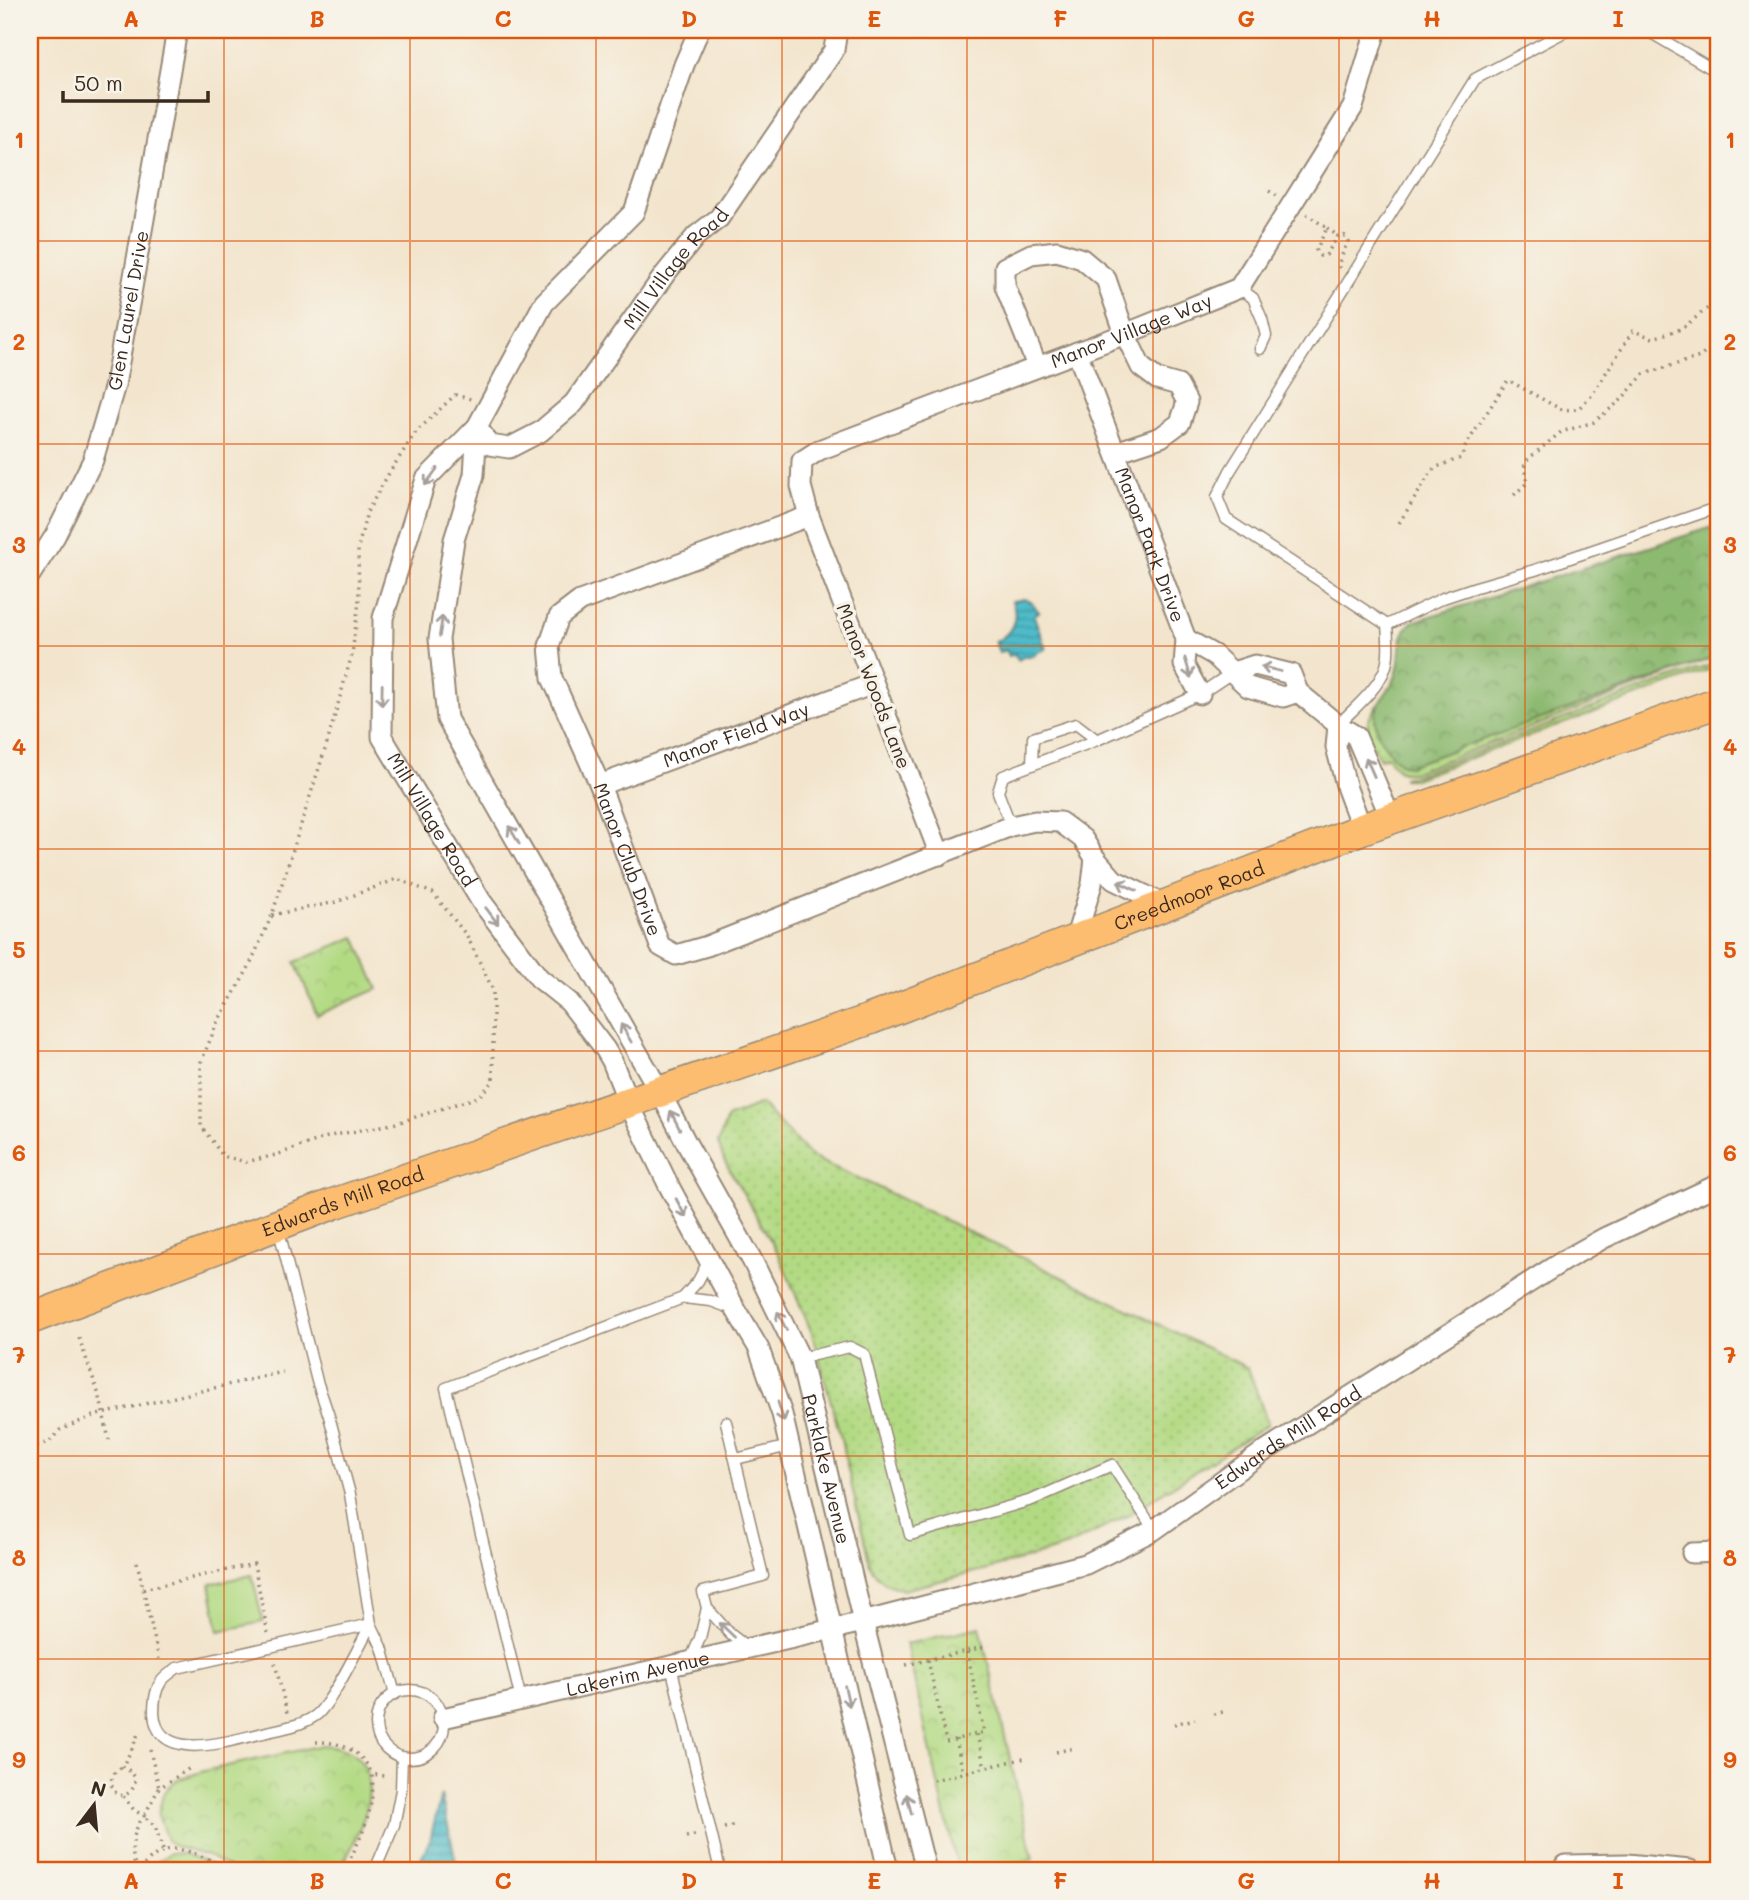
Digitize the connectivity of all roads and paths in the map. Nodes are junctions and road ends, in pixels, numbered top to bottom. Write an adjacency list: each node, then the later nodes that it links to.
1 (177, 30): 28 (street, Glen Laurel Drive)
2 (699, 30): 21 (street, Mill Village Road)
3 (837, 30): 22 (street, Mill Village Road)
4 (1376, 30): 13 (street)
5 (1568, 30): 11 (lane)
6 (1646, 30): 7 (lane)
7 (1719, 72)
8 (1304, 213): 9 (path)
9 (1327, 228): 10 (path); 10 (path)
10 (1338, 236): 11 (path)
11 (1352, 277): 29 (lane)
12 (1719, 283): 15 (path)
13 (1239, 288): 16 (street, Manor Village Way); 18 (lane)
14 (1719, 304): 15 (path)
15 (1712, 305): 27 (path)
16 (1125, 334): 19 (street, Manor Village Way); 20 (street, Manor Park Drive); 23 (street, Manor Park Drive)
17 (1719, 341): 24 (path)
18 (1260, 349)
19 (1077, 352): 20 (street, Manor Village Way); 23 (street, Manor Park Drive)
20 (1037, 366): 26 (street, Manor Village Way)
21 (490, 403): 22 (street, Mill Village Road); 45 (path)
22 (477, 427): 47 (street, Mill Village Road, one-way to 22); 48 (street, Mill Village Road, one-way to 48)
23 (1116, 452): 30 (street, Manor Park Drive)
24 (1514, 495)
25 (1719, 507): 29 (lane)
26 (809, 516): 32 (street, Manor Woods Lane); 38 (street, Manor Club Drive)
27 (1399, 523)
28 (30, 575)
29 (1387, 625): 35 (lane)
30 (1186, 639): 31 (street, Manor Park Drive); 33 (street, Manor Park Drive, one-way to 33)
31 (1233, 672): 33 (lane); 35 (street, Manor Park Drive)
32 (873, 684): 38 (street, Manor Field Way); 42 (street, Manor Woods Lane)
33 (1200, 694): 36 (lane)
34 (1719, 702): 39 (main road, Creedmoor Road)
35 (1338, 725): 39 (street, Manor Park Drive, one-way to 35); 41 (street)
36 (1097, 740): 37 (lane); 37 (lane)
37 (1032, 765): 40 (lane)
38 (600, 785): 42 (street, Manor Club Drive)
39 (1391, 819): 41 (main road, Creedmoor Road)
40 (1011, 826): 42 (street, Manor Club Drive); 43 (street, Manor Club Drive)
41 (1362, 829): 44 (main road, Creedmoor Road)
42 (940, 855)
43 (1095, 858): 44 (street, Manor Club Drive, one-way to 43); 46 (street)
44 (1165, 905): 46 (main road, Creedmoor Road)
45 (272, 915): 45 (path)
46 (1075, 940): 47 (main road, Creedmoor Road)
47 (660, 1092): 48 (main road, Edwards Mill Road); 56 (street, Parklake Avenue, one-way to 47)
48 (628, 1104): 50 (main road, Edwards Mill Road); 51 (street, Parklake Avenue, one-way to 51)
49 (1719, 1184): 64 (street, Edwards Mill Road)
50 (278, 1225): 54 (main road, Edwards Mill Road); 71 (lane)
51 (709, 1260): 52 (lane); 53 (street, Parklake Avenue)
52 (683, 1298): 53 (lane); 83 (lane)
53 (736, 1310): 61 (street, Parklake Avenue, one-way to 61)
54 (30, 1319)
55 (79, 1338): 58 (path)
56 (800, 1358): 64 (lane); 70 (street, Parklake Avenue)
57 (283, 1373): 58 (path)
58 (103, 1413): 60 (path); 62 (path)
59 (726, 1422): 63 (lane)
60 (109, 1440)
61 (789, 1446): 63 (lane); 72 (street, Parklake Avenue)
62 (30, 1447)
63 (736, 1459): 69 (lane)
64 (1154, 1530): 70 (street, Edwards Mill Road)
65 (1719, 1552): 66 (street)
66 (1692, 1553)
67 (137, 1562): 68 (path)
68 (143, 1589): 73 (path); 77 (path)
69 (707, 1608): 75 (lane, one-way to 69); 80 (lane)
70 (863, 1622): 72 (street, Edwards Mill Road); 121 (street, Parklake Avenue, one-way to 70)
71 (371, 1624): 71 (lane); 82 (lane)
72 (832, 1629): 75 (street, Lakerim Avenue); 120 (street, Parklake Avenue, one-way to 120)
73 (268, 1633)
74 (988, 1646): 76 (path)
75 (750, 1648): 80 (street, Lakerim Avenue)
76 (967, 1651): 78 (path); 91 (path)
77 (159, 1659)
78 (928, 1660): 81 (path); 92 (path)
79 (275, 1664): 85 (path)
80 (680, 1664): 83 (street, Lakerim Avenue); 119 (lane)
81 (906, 1665)
82 (395, 1694): 87 (lane); 97 (lane)
83 (522, 1700): 87 (street, Lakerim Avenue)
84 (1227, 1711): 86 (path)
85 (287, 1713)
86 (1214, 1714)
87 (443, 1718): 97 (lane)
88 (1195, 1719): 89 (path)
89 (1174, 1724)
90 (138, 1734): 99 (path)
91 (977, 1734): 92 (path); 101 (path)
92 (956, 1739): 102 (path)
93 (316, 1742): 103 (path)
94 (1074, 1748): 96 (path)
95 (150, 1750): 106 (path)
96 (1056, 1752)
97 (402, 1757): 118 (lane)
98 (1026, 1758): 101 (path)
99 (122, 1767): 107 (path); 107 (path)
100 (190, 1768): 106 (path)
101 (985, 1768): 102 (path)
102 (963, 1773): 105 (path)
103 (372, 1774): 104 (path); 117 (path)
104 (385, 1776)
105 (933, 1780)
106 (159, 1788): 108 (path)
107 (123, 1796): 108 (path)
108 (144, 1816): 113 (path); 115 (path)
109 (736, 1825): 110 (path)
110 (724, 1828)
111 (701, 1834): 112 (path)
112 (686, 1837)
113 (163, 1850): 115 (path); 116 (path)
114 (1566, 1865): 122 (street)
115 (138, 1870)
116 (229, 1870)
117 (344, 1870)
118 (375, 1870)
119 (720, 1870)
120 (888, 1870)
121 (926, 1870)
122 (1690, 1870)

